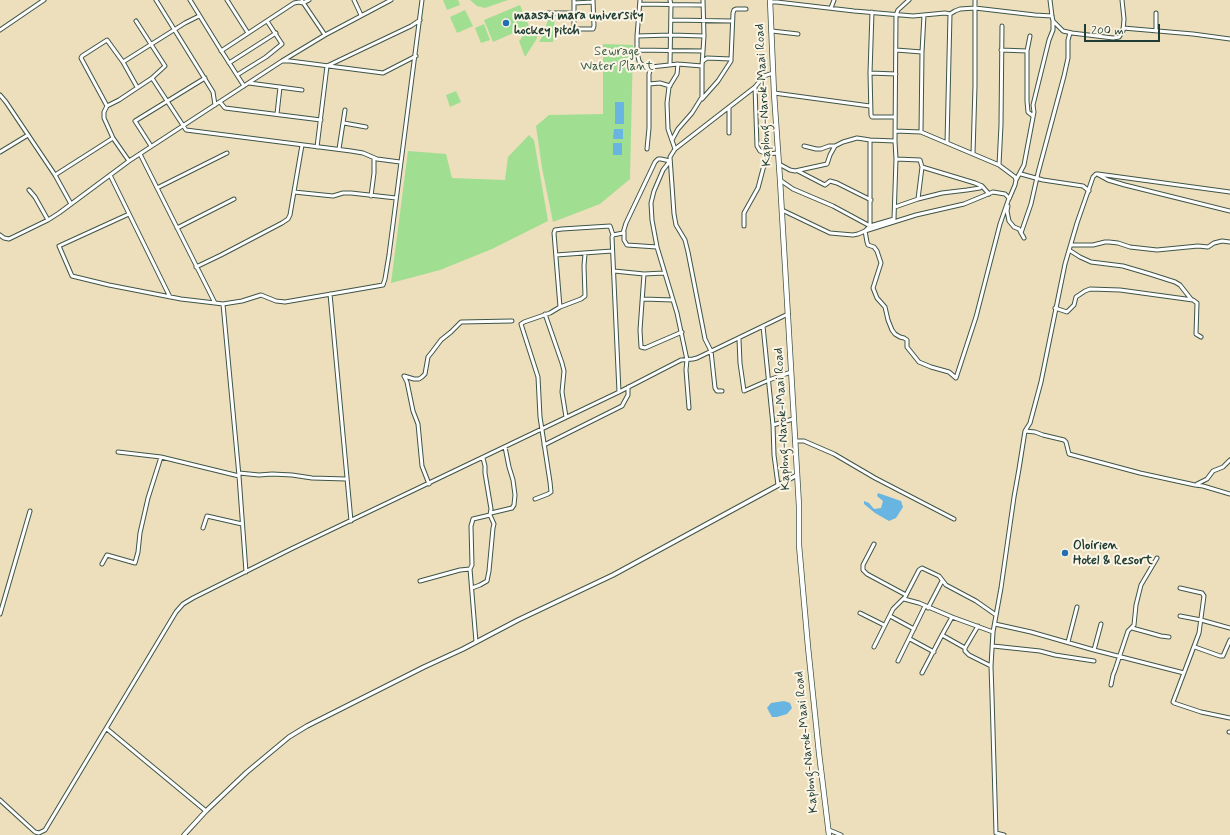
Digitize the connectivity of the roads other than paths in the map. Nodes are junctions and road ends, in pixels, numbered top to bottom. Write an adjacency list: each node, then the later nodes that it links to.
1 (44, 0): 50 (street)
2 (156, 0): 51 (street)
3 (190, 0): 39 (street)
4 (227, 0): 54 (street)
5 (309, 0): 18 (street)
6 (354, 0): 36 (street)
7 (391, 0): 36 (street)
8 (422, 0): 41 (street)
9 (656, 0): 24 (street)
10 (670, 0): 25 (street)
11 (691, 0): 26 (street)
12 (703, 0): 27 (street)
13 (834, 0): 28 (street)
14 (909, 0): 37 (street)
15 (974, 0): 29 (street)
16 (1050, 0): 40 (street)
17 (1122, 0): 49 (street)
18 (302, 1): 45 (street); 58 (street)
19 (574, 1): 20 (street); 33 (street)
20 (594, 1): 33 (street)
21 (770, 1): 22 (street); 52 (highway, Kaplong-Narok-Maai Road)
22 (777, 1): 28 (street)
23 (640, 2): 24 (street); 60 (street)
24 (655, 5): 25 (street)
25 (671, 5): 26 (street); 42 (street)
26 (691, 5): 27 (street)
27 (703, 5): 43 (street)
28 (831, 8): 31 (street)
29 (975, 8): 35 (street); 40 (street); 136 (street)
30 (746, 9): 46 (street)
31 (872, 12): 37 (street); 85 (street)
32 (548, 13): 33 (street)
33 (574, 13)
34 (1156, 13): 53 (street)
35 (950, 14): 38 (street); 123 (street)
36 (361, 15): 58 (street)
37 (896, 15): 38 (street); 67 (street)
38 (924, 15): 72 (street)
39 (199, 16): 51 (street); 69 (street)
40 (1052, 16): 47 (street)
41 (420, 20): 73 (street); 81 (street)
42 (671, 20): 43 (street); 59 (street)
43 (704, 20): 46 (street); 61 (street)
44 (136, 21): 64 (street)
45 (267, 21): 54 (street); 55 (street)
46 (732, 21): 74 (street)
47 (1053, 21): 56 (street); 109 (street)
48 (1002, 26): 68 (street)
49 (1123, 28): 53 (street); 56 (street)
50 (0, 30)
51 (175, 30): 64 (street); 89 (street)
52 (772, 31): 57 (street); 84 (highway, Kaplong-Narok-Maai Road)
53 (1156, 31): 63 (street)
54 (248, 33): 69 (street)
55 (276, 33): 78 (street); 87 (street)
56 (1070, 33): 151 (street)
57 (798, 34)
58 (324, 35): 75 (street)
59 (671, 35): 60 (street); 61 (street); 66 (street)
60 (637, 36): 65 (street)
61 (704, 36): 70 (street)
62 (1030, 36): 71 (street)
63 (1230, 39)
64 (152, 44): 76 (street); 88 (street)
65 (637, 50): 66 (street); 83 (street)
66 (670, 50): 70 (street); 80 (street)
67 (896, 50): 72 (street); 86 (street)
68 (1001, 50): 71 (street); 144 (street)
69 (221, 51): 78 (street)
70 (703, 51): 77 (street)
71 (1027, 51): 109 (street)
72 (922, 52): 116 (street)
73 (416, 56): 81 (street); 142 (street)
74 (731, 59): 77 (street); 101 (street)
75 (282, 61): 81 (street); 90 (street)
76 (123, 62): 94 (street); 104 (street)
77 (703, 62): 82 (street)
78 (229, 63): 87 (street)
79 (678, 64): 80 (street); 82 (street); 93 (street)
80 (670, 65): 83 (street)
81 (327, 66): 111 (street)
82 (702, 66): 101 (street)
83 (650, 68): 91 (street)
84 (773, 73): 96 (street); 98 (highway, Kaplong-Narok-Maai Road)
85 (870, 73): 86 (street); 105 (street)
86 (896, 74): 110 (street)
87 (237, 76): 92 (street)
88 (152, 78): 94 (street); 100 (street)
89 (205, 78): 100 (street); 103 (street)
90 (249, 83): 92 (street); 95 (street)
91 (649, 84): 93 (street); 130 (street)
92 (244, 86): 102 (street)
93 (670, 86): 120 (street)
94 (137, 87): 104 (street)
95 (280, 87): 97 (street); 108 (street)
96 (755, 87): 106 (street); 137 (street)
97 (302, 90)
98 (774, 92): 105 (street); 134 (highway, Kaplong-Narok-Maai Road)
99 (0, 95): 118 (street)
100 (167, 101): 113 (street); 125 (street)
101 (701, 101): 120 (street)
102 (220, 102): 103 (street); 108 (street)
103 (215, 105): 113 (street)
104 (107, 106): 119 (street)
105 (870, 106): 110 (street)
106 (729, 107): 117 (street); 131 (street)
107 (345, 110): 112 (street)
108 (277, 114): 111 (street)
109 (1033, 116): 147 (street)
110 (895, 117): 115 (street)
111 (321, 120): 128 (street)
112 (344, 123): 114 (street); 129 (street)
113 (183, 126): 124 (street); 125 (street)
114 (366, 127)
115 (895, 131): 116 (street); 122 (street)
116 (921, 132): 123 (street)
117 (729, 133)
118 (28, 134): 132 (street); 149 (street)
119 (113, 138): 140 (street); 149 (street)
120 (672, 140): 131 (street)
121 (870, 140): 122 (street); 127 (street); 165 (street)
122 (895, 141): 139 (street)
123 (947, 143): 136 (street)
124 (302, 145): 128 (street); 158 (street)
125 (151, 146): 135 (street)
126 (804, 146): 127 (street)
127 (835, 146): 146 (street)
128 (317, 147): 129 (street)
129 (339, 149): 138 (street)
130 (647, 149)
131 (675, 149): 141 (street)
132 (0, 152)
133 (227, 153): 155 (street)
134 (778, 153): 137 (street); 143 (highway, Kaplong-Narok-Maai Road)
135 (140, 154): 140 (street); 155 (street)
136 (973, 154): 144 (street)
137 (769, 155): 173 (street)
138 (374, 158): 142 (street); 161 (street)
139 (896, 159): 145 (street); 168 (street)
140 (129, 161): 150 (street)
141 (670, 161): 176 (street); 184 (street); 209 (street)
142 (400, 162): 162 (street)
143 (778, 164): 146 (street); 152 (highway, Kaplong-Narok-Maai Road)
144 (999, 165): 153 (street)
145 (922, 167): 154 (street); 166 (street)
146 (798, 171): 165 (street)
147 (1021, 174): 151 (street); 153 (street)
148 (1096, 174): 157 (street); 159 (street); 170 (street)
149 (55, 175): 167 (street)
150 (110, 175): 167 (street); 171 (street)
151 (1037, 178): 157 (street); 178 (street)
152 (780, 180): 169 (highway, Kaplong-Narok-Maai Road); 174 (street)
153 (1016, 180): 163 (street)
154 (982, 186): 160 (street); 166 (street)
155 (157, 188): 175 (street)
156 (29, 190): 172 (street)
157 (1089, 191): 183 (street)
158 (294, 192): 161 (street); 189 (street)
159 (1230, 192)
160 (989, 194): 163 (street); 177 (street)
161 (371, 196): 162 (street)
162 (396, 198): 193 (street)
163 (1010, 198): 177 (street); 178 (street)
164 (234, 199): 175 (street)
165 (871, 200): 174 (street)
166 (918, 200): 168 (street)
167 (71, 204): 172 (street)
168 (895, 207): 174 (street)
169 (782, 210): 177 (street); 203 (highway, Kaplong-Narok-Maai Road)
170 (1230, 211)
171 (129, 214): 194 (street); 194 (street)
172 (48, 220): 179 (street)
173 (744, 226)
174 (870, 226): 177 (street)
175 (177, 228): 189 (street)
176 (624, 231): 180 (street); 184 (street)
177 (865, 231)
178 (1022, 233): 181 (street)
179 (0, 235)
180 (613, 235): 186 (street); 188 (street)
181 (1024, 238)
182 (1230, 242): 183 (street)
183 (1070, 245): 185 (street)
184 (657, 247): 191 (street)
185 (1069, 250): 197 (street); 201 (street)
186 (612, 251): 187 (street); 190 (street)
187 (585, 254): 188 (street); 200 (street)
188 (556, 255): 200 (street)
189 (196, 266): 198 (street)
190 (614, 271): 192 (street); 215 (street)
191 (664, 273): 192 (street); 196 (street)
192 (644, 274): 195 (street)
193 (330, 294): 199 (street); 231 (street)
194 (170, 297): 198 (street)
195 (643, 299): 196 (street); 206 (street)
196 (673, 300): 206 (street)
197 (1192, 300): 201 (street); 207 (street)
198 (215, 303): 199 (street)
199 (223, 304): 229 (street)
200 (560, 307): 202 (street)
201 (1055, 308): 221 (street)
202 (545, 314): 217 (street); 220 (street)
203 (788, 314): 205 (street); 211 (highway, Kaplong-Narok-Maai Road)
204 (512, 321): 232 (street)
205 (763, 326): 208 (street); 212 (street)
206 (682, 332): 210 (street)
207 (1201, 337)
208 (739, 339): 209 (street); 212 (street)
209 (711, 351): 210 (street); 214 (street)
210 (687, 360): 213 (street); 216 (street)
211 (791, 372): 212 (street); 218 (highway, Kaplong-Narok-Maai Road)
212 (769, 380): 219 (street)
213 (628, 387): 215 (street); 223 (street)
214 (722, 391)
215 (619, 392): 217 (street)
216 (689, 408)
217 (566, 417): 220 (street)
218 (794, 419): 219 (street); 222 (highway, Kaplong-Narok-Maai Road)
219 (773, 425): 233 (street)
220 (542, 430): 223 (street); 224 (street)
221 (1025, 431): 234 (street); 259 (street)
222 (795, 442): 230 (highway, Kaplong-Narok-Maai Road); 239 (street)
223 (544, 445): 236 (street)
224 (505, 447): 227 (street); 238 (street)
225 (118, 452): 226 (street)
226 (161, 457): 229 (street); 245 (street)
227 (483, 458): 232 (street); 238 (street)
228 (1230, 460): 234 (street)
229 (239, 475): 231 (street); 241 (street)
230 (797, 475): 233 (street); 294 (highway, Kaplong-Narok-Maai Road)
231 (346, 480): 240 (street)
232 (429, 484): 240 (street)
233 (778, 485): 275 (street)
234 (1195, 485): 235 (street)
235 (1230, 494)
236 (535, 500)
237 (30, 511): 257 (street)
238 (490, 514): 246 (street); 250 (street)
239 (954, 519)
240 (351, 522): 247 (street)
241 (242, 524): 242 (street); 247 (street)
242 (203, 528)
243 (874, 544): 252 (street)
244 (1157, 558): 267 (street)
245 (102, 564)
246 (470, 569): 248 (street); 250 (street)
247 (246, 572): 291 (street)
248 (420, 581)
249 (942, 581): 252 (street); 254 (street); 259 (street)
250 (472, 588): 275 (street)
251 (1180, 588): 262 (street)
252 (906, 595): 253 (street)
253 (904, 599): 254 (street); 258 (street)
254 (927, 607): 261 (street); 269 (street)
255 (1077, 607): 276 (street)
256 (860, 613): 265 (street)
257 (0, 614)
258 (890, 616): 265 (street); 269 (street)
259 (996, 616): 263 (street)
260 (1180, 616): 262 (street)
261 (952, 617): 266 (street); 271 (street)
262 (1201, 620): 268 (street); 279 (street)
263 (995, 624): 270 (street); 276 (street)
264 (1101, 624): 281 (street)
265 (884, 625): 278 (street)
266 (978, 626): 270 (street); 280 (street)
267 (1132, 628): 272 (street); 283 (street)
268 (1230, 628)
269 (914, 629): 273 (street)
270 (993, 632): 277 (street)
271 (942, 635): 280 (street); 282 (street)
272 (1169, 637)
273 (910, 639): 282 (street); 284 (street)
274 (1230, 640): 279 (street)
275 (476, 642): 293 (street)
276 (1068, 642): 281 (street)
277 (993, 646): 285 (street); 286 (street)
278 (874, 647)
279 (1195, 647): 287 (street)
280 (965, 648): 286 (street)
281 (1094, 650): 283 (street)
282 (934, 652): 288 (street)
283 (1120, 656): 287 (street); 289 (street)
284 (898, 661)
285 (1094, 662)
286 (992, 666): 295 (street)
287 (1184, 672): 290 (street)
288 (922, 673)
289 (1111, 685)
290 (1230, 718)
291 (107, 729): 292 (street); 293 (street)
292 (0, 800)
293 (206, 811): 296 (street)
294 (829, 832): 297 (street)
295 (995, 834): 298 (street)
296 (184, 835)
297 (841, 835)
298 (1004, 835)

